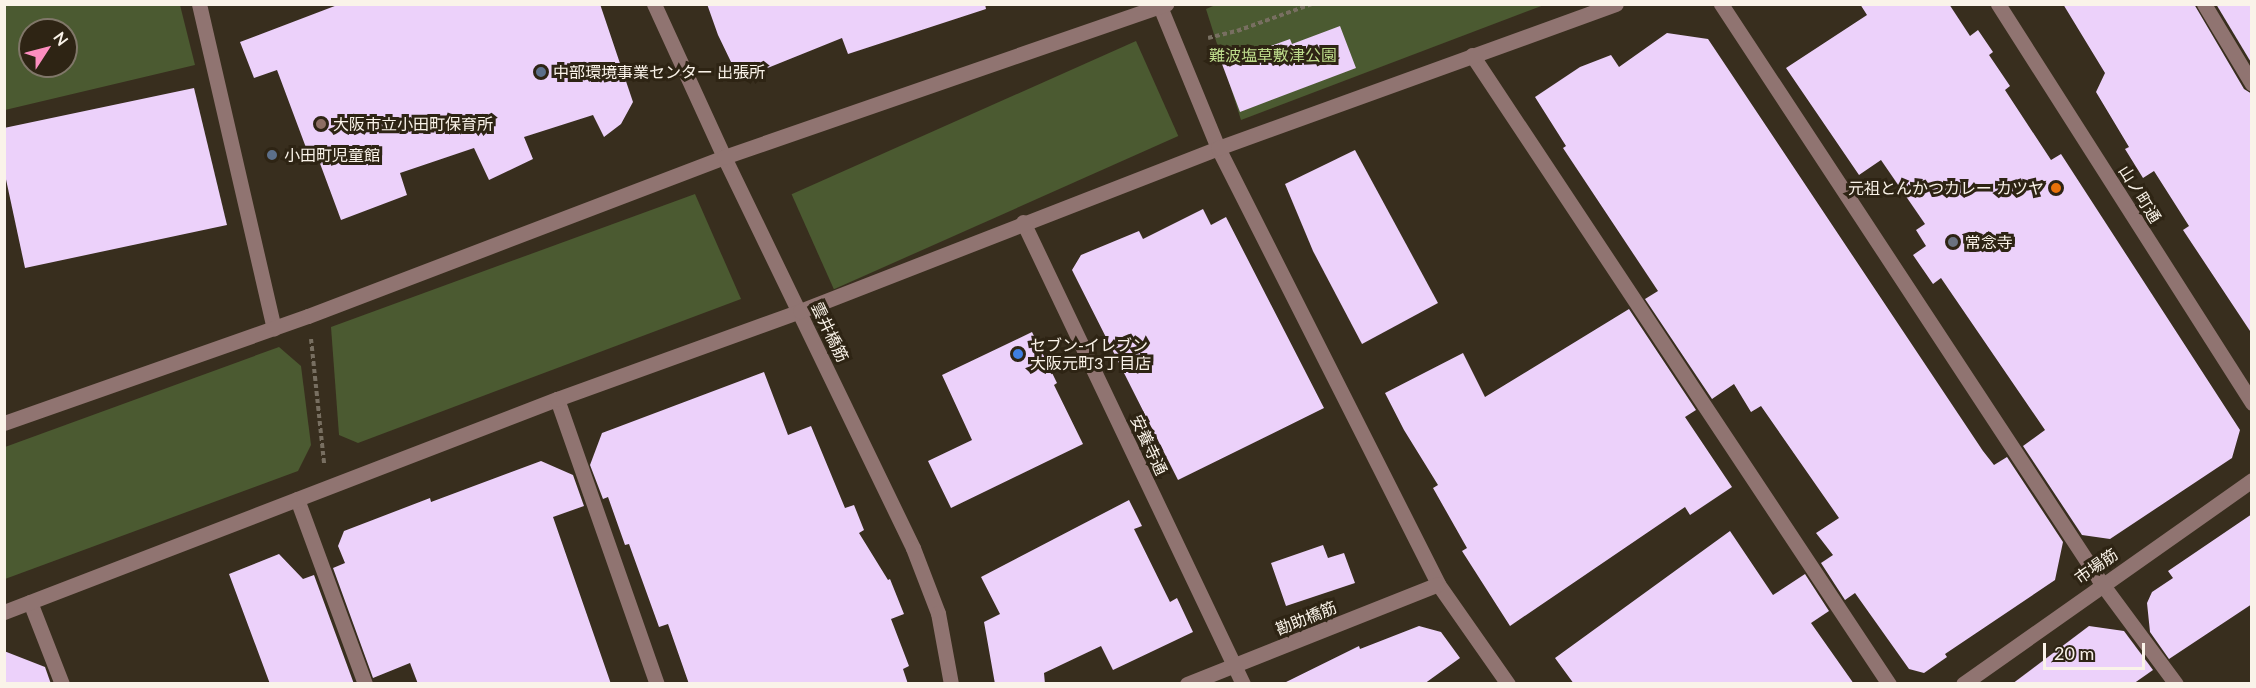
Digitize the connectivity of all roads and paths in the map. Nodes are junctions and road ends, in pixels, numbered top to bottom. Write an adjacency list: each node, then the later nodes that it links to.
1 (199, 4): 17 (street)
2 (654, 4): 13 (street, 雲井橋筋)
3 (1312, 4): 9 (path)
4 (1616, 4): 10 (street)
5 (1720, 4): 25 (street)
6 (1998, 4): 19 (street, 山ノ町通)
7 (2204, 4): 11 (street)
8 (1162, 5): 12 (street); 13 (street)
9 (1208, 38)
10 (1472, 55): 12 (street); 36 (street)
11 (2252, 84)
12 (1218, 148): 14 (street); 24 (street)
13 (724, 158): 15 (street, 雲井橋筋); 16 (street)
14 (1023, 222): 15 (street); 28 (street, 安養寺通)
15 (800, 311): 18 (street); 32 (street, 雲井橋筋)
16 (308, 316): 17 (street); 22 (path)
17 (274, 328): 20 (street)
18 (557, 399): 22 (street); 31 (street)
19 (2252, 403)
20 (4, 423)
21 (2252, 480): 25 (street, 市場筋)
22 (326, 488): 23 (street)
23 (297, 499): 26 (street); 30 (street)
24 (1438, 584): 28 (street, 勘助橋筋); 35 (street)
25 (2102, 584): 37 (street, 市場筋); 38 (street)
26 (30, 602): 27 (street); 29 (street)
27 (4, 612)
28 (1234, 667): 33 (street, 勘助橋筋); 34 (street, 安養寺通)
29 (62, 684)
30 (365, 684)
31 (657, 684)
32 (951, 684)
33 (1187, 684)
34 (1243, 684)
35 (1508, 684)
36 (1889, 684)
37 (1963, 684)
38 (2176, 684)

